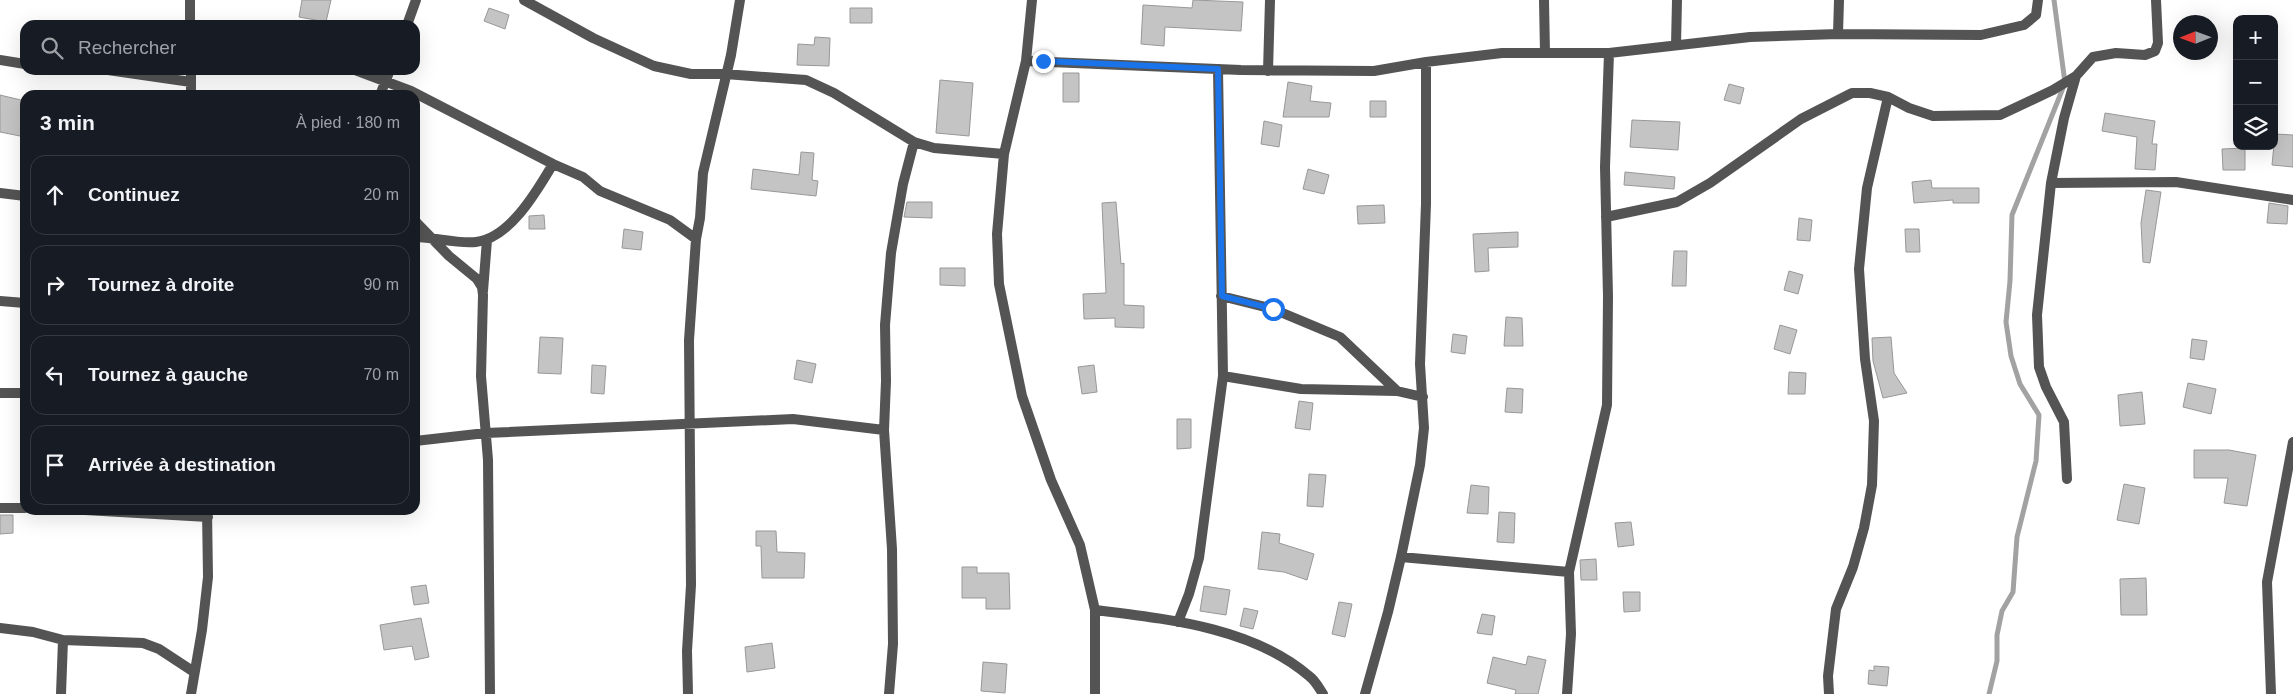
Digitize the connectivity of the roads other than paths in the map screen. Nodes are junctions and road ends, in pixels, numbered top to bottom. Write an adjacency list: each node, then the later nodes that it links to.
1 (190, 0): 12 (street)
2 (416, 0): 13 (street)
3 (524, 0): 24 (street)
4 (740, 0): 24 (street)
5 (1032, 0): 19 (street)
6 (1270, 0): 23 (street)
7 (1544, 0): 16 (street)
8 (1677, 0): 15 (street)
9 (1840, 0): 14 (street)
10 (2038, 0): 14 (street)
11 (2156, 0): 29 (street)
12 (190, 20)
13 (408, 20)
14 (1838, 34): 15 (street)
15 (1676, 45): 17 (street)
16 (1545, 53): 17 (street); 20 (street)
17 (1609, 53): 44 (street)
18 (0, 60): 21 (street)
19 (1026, 61): 22 (street); 38 (street)
20 (1426, 62): 23 (street); 58 (street)
21 (20, 63)
22 (1218, 69): 23 (street); 51 (street)
23 (1268, 71)
24 (725, 74): 37 (street); 49 (street)
25 (143, 75): 31 (street)
26 (191, 75): 31 (street)
27 (369, 75): 30 (street)
28 (388, 75): 30 (street)
29 (2076, 76): 36 (street); 40 (street)
30 (386, 81): 33 (street); 34 (street)
31 (191, 82): 32 (street)
32 (191, 90)
33 (382, 90)
34 (408, 90)
35 (420, 96): 39 (street)
36 (1888, 97): 44 (street); 84 (street)
37 (914, 142): 38 (street); 60 (street)
38 (1004, 154): 70 (street)
39 (553, 164): 48 (street); 49 (street)
40 (2051, 183): 43 (street); 64 (street)
41 (0, 193): 42 (street)
42 (20, 195)
43 (2293, 200)
44 (1606, 217): 69 (street)
45 (420, 226): 47 (street)
46 (420, 237): 47 (street)
47 (431, 237): 48 (street); 50 (street)
48 (487, 240): 50 (street)
49 (696, 240): 59 (street)
50 (483, 295): 61 (street)
51 (1222, 296): 54 (street); 55 (street)
52 (0, 301): 53 (street)
53 (20, 303)
54 (1223, 376): 55 (street); 71 (street)
55 (1397, 390): 58 (street)
56 (0, 393): 57 (street)
57 (20, 393)
58 (1423, 397): 68 (street)
59 (691, 422): 60 (street); 61 (street); 78 (street)
60 (884, 430): 79 (street)
61 (486, 433): 62 (street); 77 (street)
62 (420, 440)
63 (2293, 442): 85 (street)
64 (2067, 479)
65 (0, 508): 66 (street)
66 (20, 508)
67 (207, 515): 74 (street)
68 (1401, 557): 69 (street); 82 (street)
69 (1569, 572): 83 (street)
70 (1095, 610): 71 (street); 80 (street)
71 (1178, 622): 81 (street)
72 (0, 628): 73 (street)
73 (63, 640): 74 (street); 75 (street)
74 (194, 672): 76 (street)
75 (61, 694)
76 (191, 694)
77 (490, 694)
78 (688, 694)
79 (889, 694)
80 (1095, 694)
81 (1323, 694)
82 (1366, 694)
83 (1567, 694)
84 (1829, 694)
85 (2271, 694)

